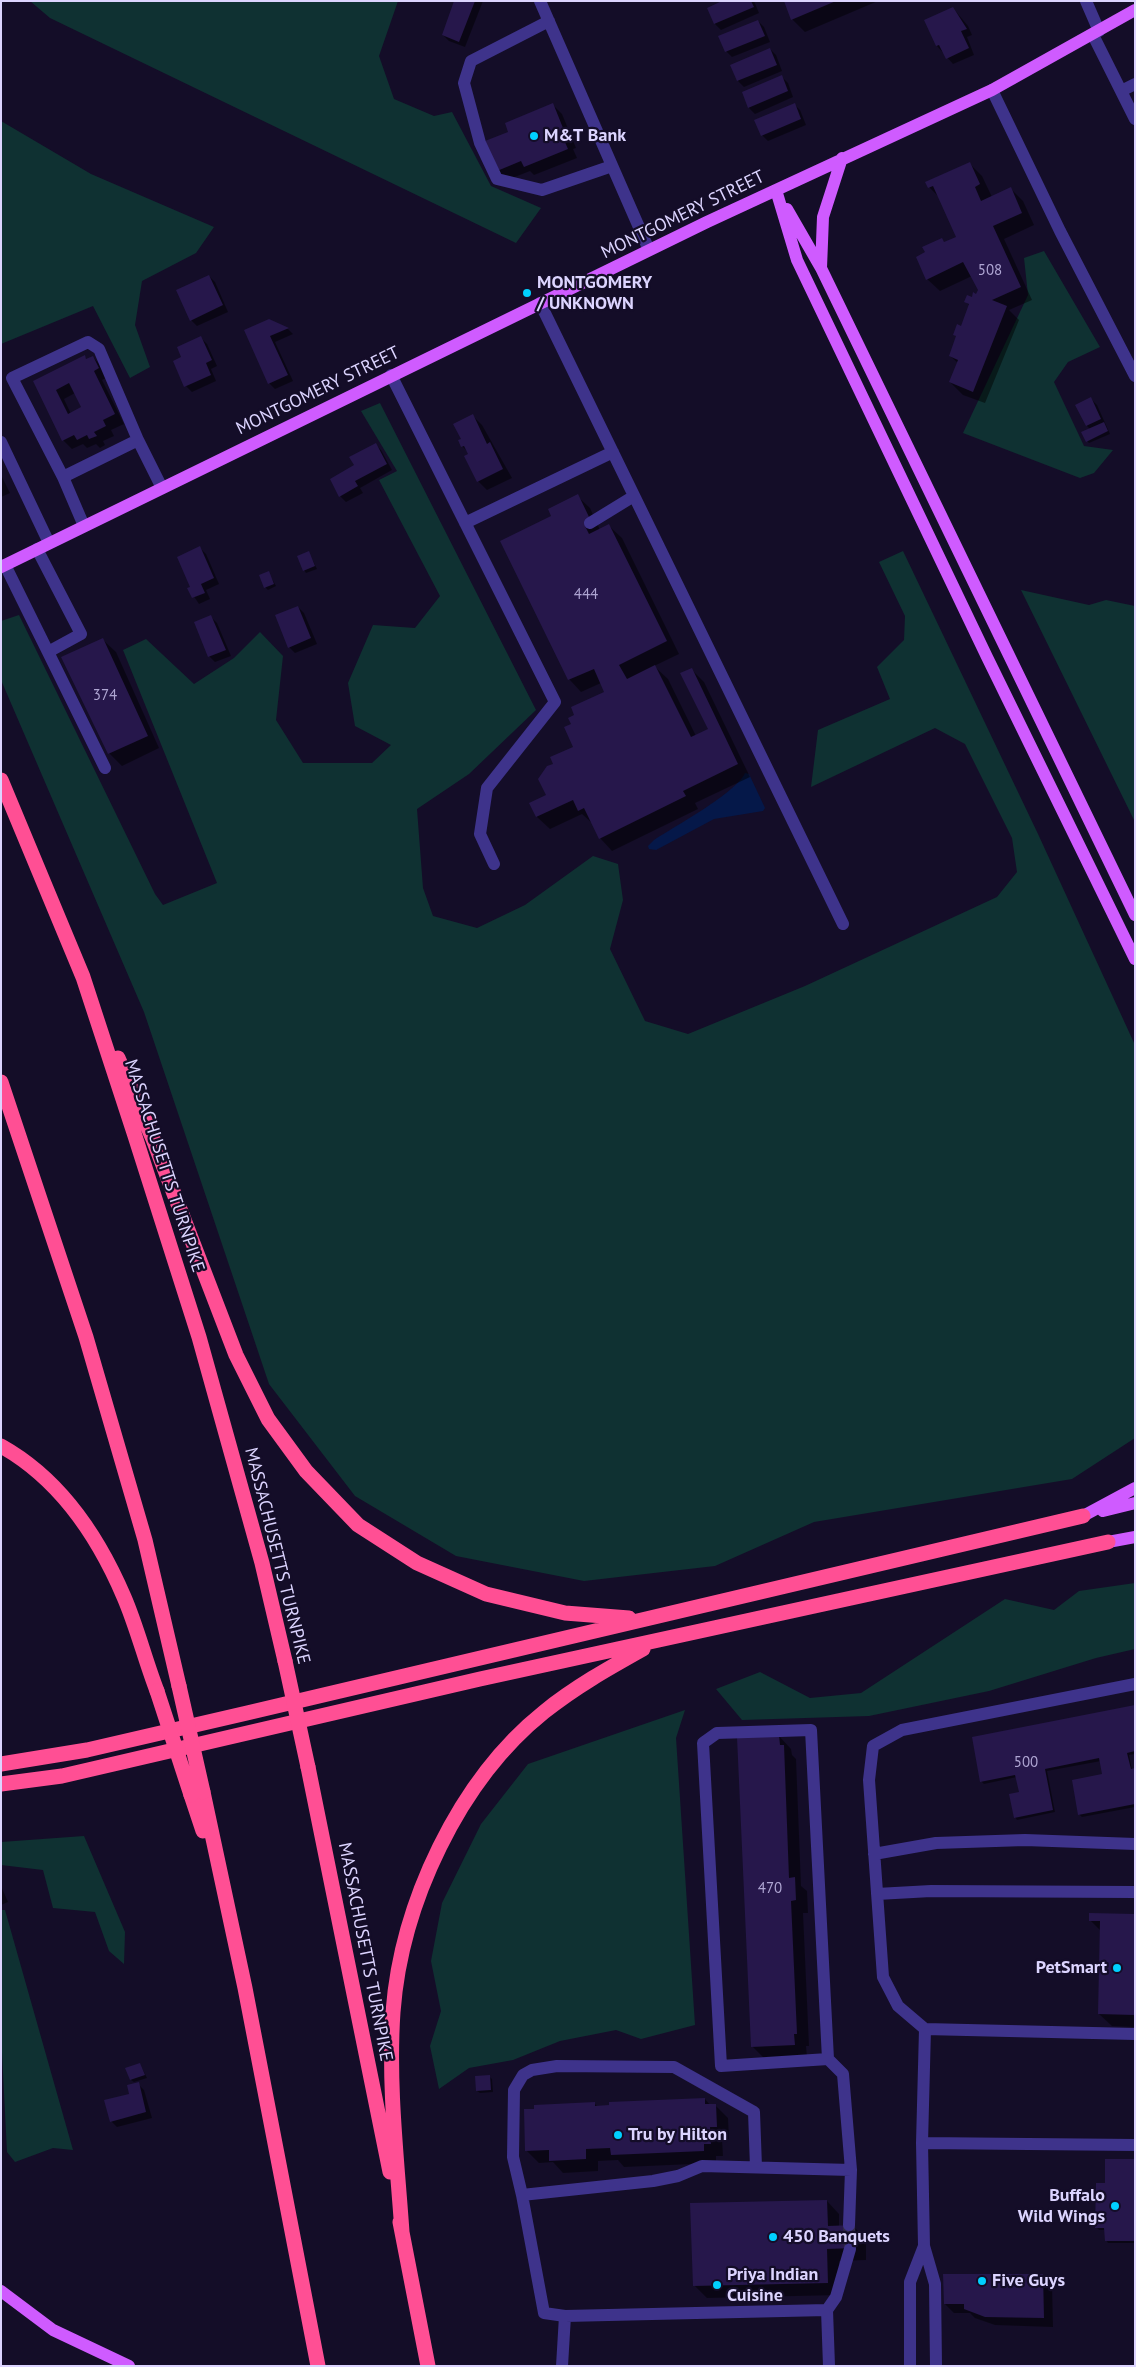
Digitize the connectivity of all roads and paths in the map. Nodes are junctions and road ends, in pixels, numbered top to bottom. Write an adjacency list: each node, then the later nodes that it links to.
1 (540, 1): 4 (lane)
2 (1086, 1): 5 (lane)
3 (1135, 10): 5 (main road, MONTGOMERY STREET)
4 (549, 21): 11 (lane); 11 (lane)
5 (1096, 33): 7 (main road, MONTGOMERY STREET); 8 (lane)
6 (1135, 84): 8 (lane)
7 (992, 90): 10 (main road, MONTGOMERY STREET); 16 (lane)
8 (1121, 92): 9 (lane)
9 (1135, 119)
10 (842, 158): 12 (main road, MONTGOMERY STREET); 14 (main road)
11 (612, 166): 13 (lane)
12 (776, 190): 13 (main road, MONTGOMERY STREET); 14 (main road); 36 (main road)
13 (649, 250): 15 (main road, MONTGOMERY STREET)
14 (821, 268): 34 (main road)
15 (540, 303): 17 (main road, MONTGOMERY STREET); 20 (lane)
16 (1134, 372)
17 (391, 375): 22 (main road, MONTGOMERY STREET); 24 (lane)
18 (138, 440): 21 (lane); 21 (lane); 22 (lane)
19 (1, 442): 27 (lane)
20 (613, 452): 23 (lane); 24 (lane)
21 (62, 477): 26 (lane)
22 (162, 488): 26 (main road, MONTGOMERY STREET)
23 (634, 496): 25 (lane); 35 (lane)
24 (465, 523): 33 (lane)
25 (590, 523)
26 (84, 526): 27 (main road, MONTGOMERY STREET)
27 (49, 543): 28 (main road, MONTGOMERY STREET)
28 (37, 549): 29 (main road, MONTGOMERY STREET); 30 (lane)
29 (3, 566): 30 (lane)
30 (48, 652): 31 (lane)
31 (105, 768)
32 (1, 780): 37 (highway, MASSACHUSETTS TURNPIKE)
33 (494, 864)
34 (1135, 915)
35 (843, 924)
36 (1135, 959)
37 (83, 977): 46 (highway); 65 (highway, MASSACHUSETTS TURNPIKE, bridge)
38 (1, 1082): 51 (highway, bridge)
39 (1, 1446): 51 (highway, bridge)
40 (1135, 1488): 42 (main road)
41 (1135, 1503): 42 (main road)
42 (1083, 1516): 46 (highway)
43 (1135, 1537): 44 (main road)
44 (1108, 1542): 45 (main road); 47 (highway)
45 (1135, 1544)
46 (643, 1619): 49 (highway)
47 (658, 1641): 50 (highway); 65 (highway)
48 (1135, 1684): 53 (lane)
49 (1, 1764)
50 (1, 1784)
51 (197, 1793): 72 (highway)
52 (1135, 1844): 53 (lane)
53 (874, 1854): 55 (lane)
54 (1135, 1892): 55 (lane)
55 (877, 1894): 56 (lane)
56 (925, 2029): 57 (lane); 59 (lane)
57 (1135, 2034)
58 (828, 2059): 58 (lane); 62 (lane)
59 (922, 2142): 60 (lane); 66 (lane)
60 (1135, 2145)
61 (756, 2167): 62 (lane); 63 (lane); 63 (lane)
62 (851, 2170): 64 (lane)
63 (522, 2195): 70 (lane)
64 (849, 2225)
65 (402, 2232): 73 (highway, MASSACHUSETTS TURNPIKE)
66 (924, 2246): 76 (lane); 77 (lane)
67 (850, 2248): 69 (lane)
68 (1, 2291): 71 (main road)
69 (827, 2310): 70 (lane); 75 (lane)
70 (565, 2316): 74 (lane)
71 (129, 2366)
72 (318, 2366)
73 (428, 2366)
74 (562, 2366)
75 (829, 2366)
76 (910, 2366)
77 (936, 2366)

